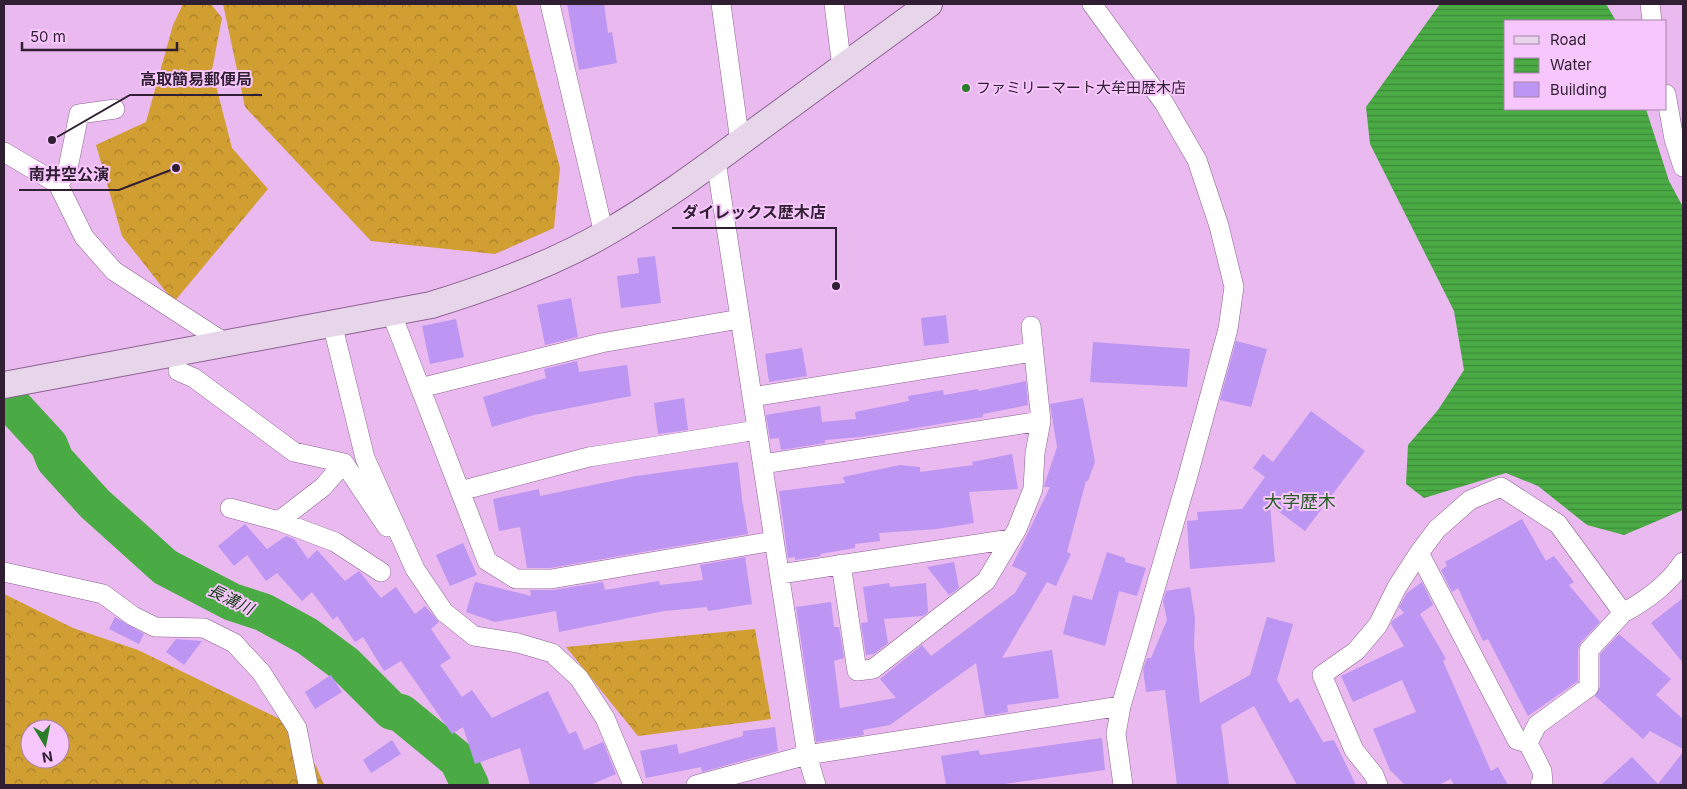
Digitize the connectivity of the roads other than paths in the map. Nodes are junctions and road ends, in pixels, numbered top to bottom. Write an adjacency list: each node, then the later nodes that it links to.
1 (550, 4): 16 (street)
2 (721, 4): 11 (street)
3 (834, 4): 8 (street)
4 (929, 4): 8 (street)
5 (1092, 4): 44 (street)
6 (1650, 4): 7 (street)
7 (1652, 20)
8 (842, 68): 11 (street)
9 (1667, 100): 14 (street)
10 (115, 109): 15 (street)
11 (740, 142): 13 (street)
12 (4, 152): 15 (street)
13 (716, 160): 16 (street); 18 (street)
14 (1683, 167)
15 (58, 184): 21 (street)
16 (604, 234): 17 (street)
17 (391, 312): 19 (street); 25 (street)
18 (740, 319): 25 (street); 26 (street)
19 (332, 323): 21 (street); 38 (street)
20 (1030, 326): 22 (street)
21 (225, 343): 24 (street)
22 (1033, 352): 26 (street); 27 (street)
23 (178, 371): 29 (street)
24 (4, 385)
25 (420, 388): 31 (street)
26 (752, 397): 28 (street)
27 (1041, 421): 30 (street); 34 (street)
28 (757, 430): 30 (street); 31 (street)
29 (344, 463): 33 (street); 38 (street)
30 (762, 464): 35 (street)
31 (460, 491): 35 (street)
32 (230, 508): 33 (street)
33 (279, 521): 40 (street)
34 (1011, 539): 37 (street); 37 (street)
35 (774, 541): 42 (street)
36 (1419, 553): 43 (street); 45 (street); 52 (street)
37 (841, 564): 42 (street)
38 (416, 569): 48 (street)
39 (4, 572): 47 (street)
40 (381, 572)
41 (1681, 573): 43 (street)
42 (780, 574): 46 (street)
43 (1623, 613): 45 (street)
44 (1121, 706): 46 (street); 51 (street)
45 (1528, 743): 53 (street)
46 (807, 756): 49 (street); 50 (street)
47 (308, 784)
48 (633, 785)
49 (696, 785)
50 (816, 785)
51 (1123, 785)
52 (1378, 785)
53 (1540, 785)

